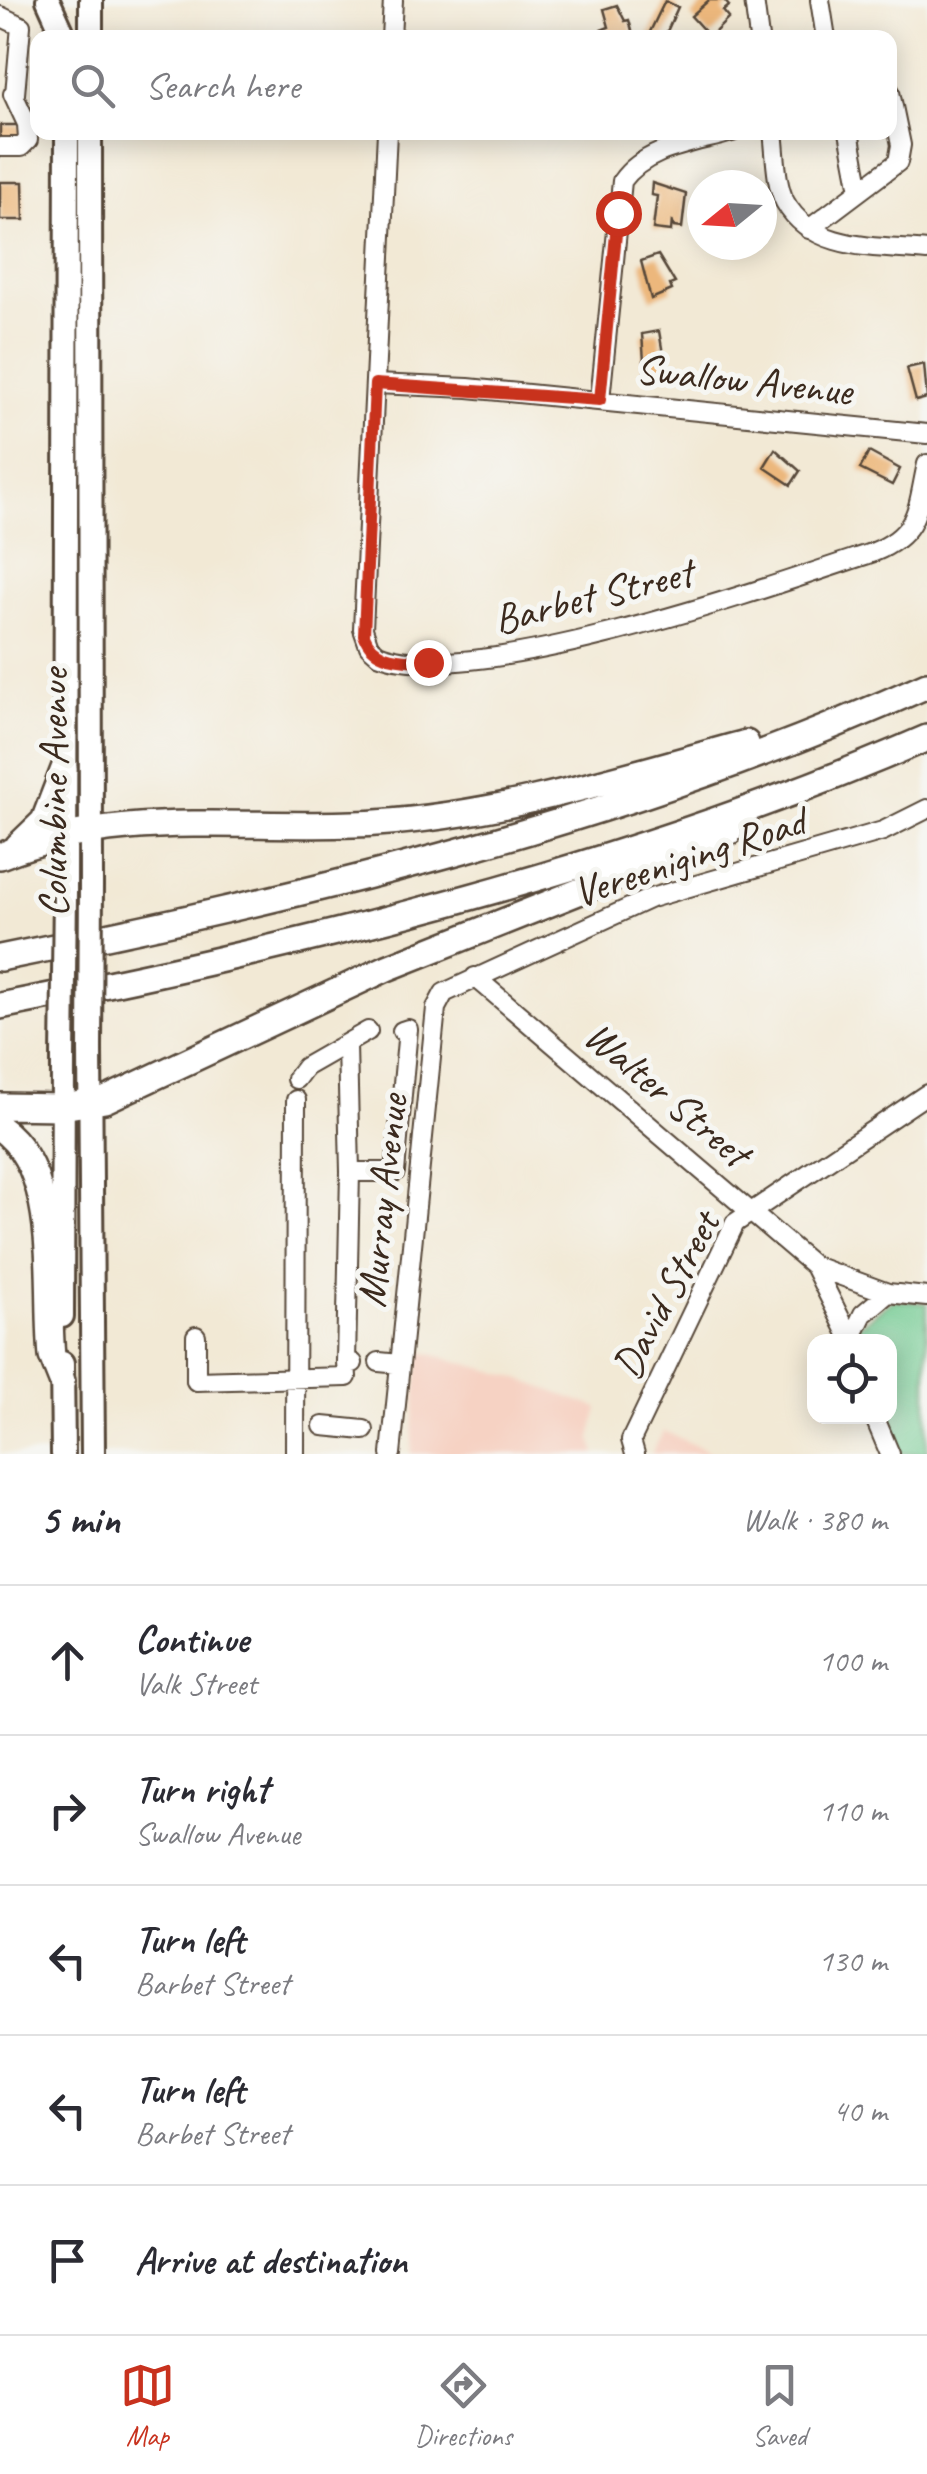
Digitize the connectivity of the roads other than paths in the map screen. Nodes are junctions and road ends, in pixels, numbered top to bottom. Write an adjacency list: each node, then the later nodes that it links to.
1 (48, 0): 8 (main road)
2 (67, 0): 9 (main road)
3 (91, 0): 10 (main road)
4 (393, 0): 11 (street)
5 (754, 0): 12 (street)
6 (820, 0): 13 (street)
7 (0, 16): 14 (street)
8 (62, 30)
9 (66, 30)
10 (91, 30)
11 (391, 30)
12 (759, 30)
13 (825, 30)
14 (28, 75): 22 (street)
15 (897, 131): 23 (street)
16 (67, 140): 33 (main road, Columbine Avenue)
17 (90, 140): 36 (main road, Columbine Avenue)
18 (386, 140): 26 (street, Barbet Street)
19 (704, 140): 27 (street)
20 (774, 140): 24 (street)
21 (851, 140): 23 (street)
22 (0, 147)
23 (860, 190): 24 (street)
24 (809, 229): 25 (street)
25 (927, 252)
26 (375, 384): 27 (street, Swallow Avenue); 29 (street, Barbet Street)
27 (600, 400): 28 (street, Swallow Avenue)
28 (927, 434)
29 (927, 464)
30 (927, 685): 31 (highway)
31 (838, 725): 36 (highway); 39 (highway)
32 (927, 738): 34 (highway)
33 (64, 769): 37 (main road, Columbine Avenue); 38 (highway)
34 (786, 798): 41 (highway); 48 (highway)
35 (925, 814): 40 (street, Vereeniging Road)
36 (93, 828): 37 (highway); 48 (main road, Columbine Avenue, bridge)
37 (64, 834): 38 (highway); 50 (main road, Columbine Avenue, bridge)
38 (5, 854)
39 (0, 958)
40 (475, 977): 53 (street, Walter Street); 61 (street, Murray Avenue)
41 (0, 1006)
42 (368, 1031): 44 (street)
43 (402, 1031): 52 (street)
44 (347, 1044): 45 (street); 52 (street)
45 (296, 1079)
46 (927, 1094): 53 (street, David Street)
47 (296, 1100): 62 (street)
48 (90, 1103): 50 (highway); 69 (main road, Columbine Avenue)
49 (0, 1106): 50 (highway)
50 (62, 1107): 63 (main road, Columbine Avenue)
51 (0, 1128): 63 (highway)
52 (350, 1172): 62 (street)
53 (751, 1211): 54 (street, Walter Street); 67 (street, David Street)
54 (814, 1266): 55 (street, Walter Street); 57 (street, Walter Street)
55 (888, 1294): 56 (street, Walter Street); 58 (street, Walter Street)
56 (927, 1296)
57 (847, 1334)
58 (852, 1334)
59 (196, 1336): 62 (street)
60 (379, 1362): 61 (street)
61 (400, 1364): 71 (street, Murray Avenue)
62 (297, 1379): 70 (street)
63 (62, 1381): 68 (main road, Columbine Avenue)
64 (877, 1424): 72 (street)
65 (323, 1426): 66 (street)
66 (364, 1430)
67 (633, 1447)
68 (63, 1454)
69 (92, 1454)
70 (296, 1454)
71 (390, 1454)
72 (890, 1454)

